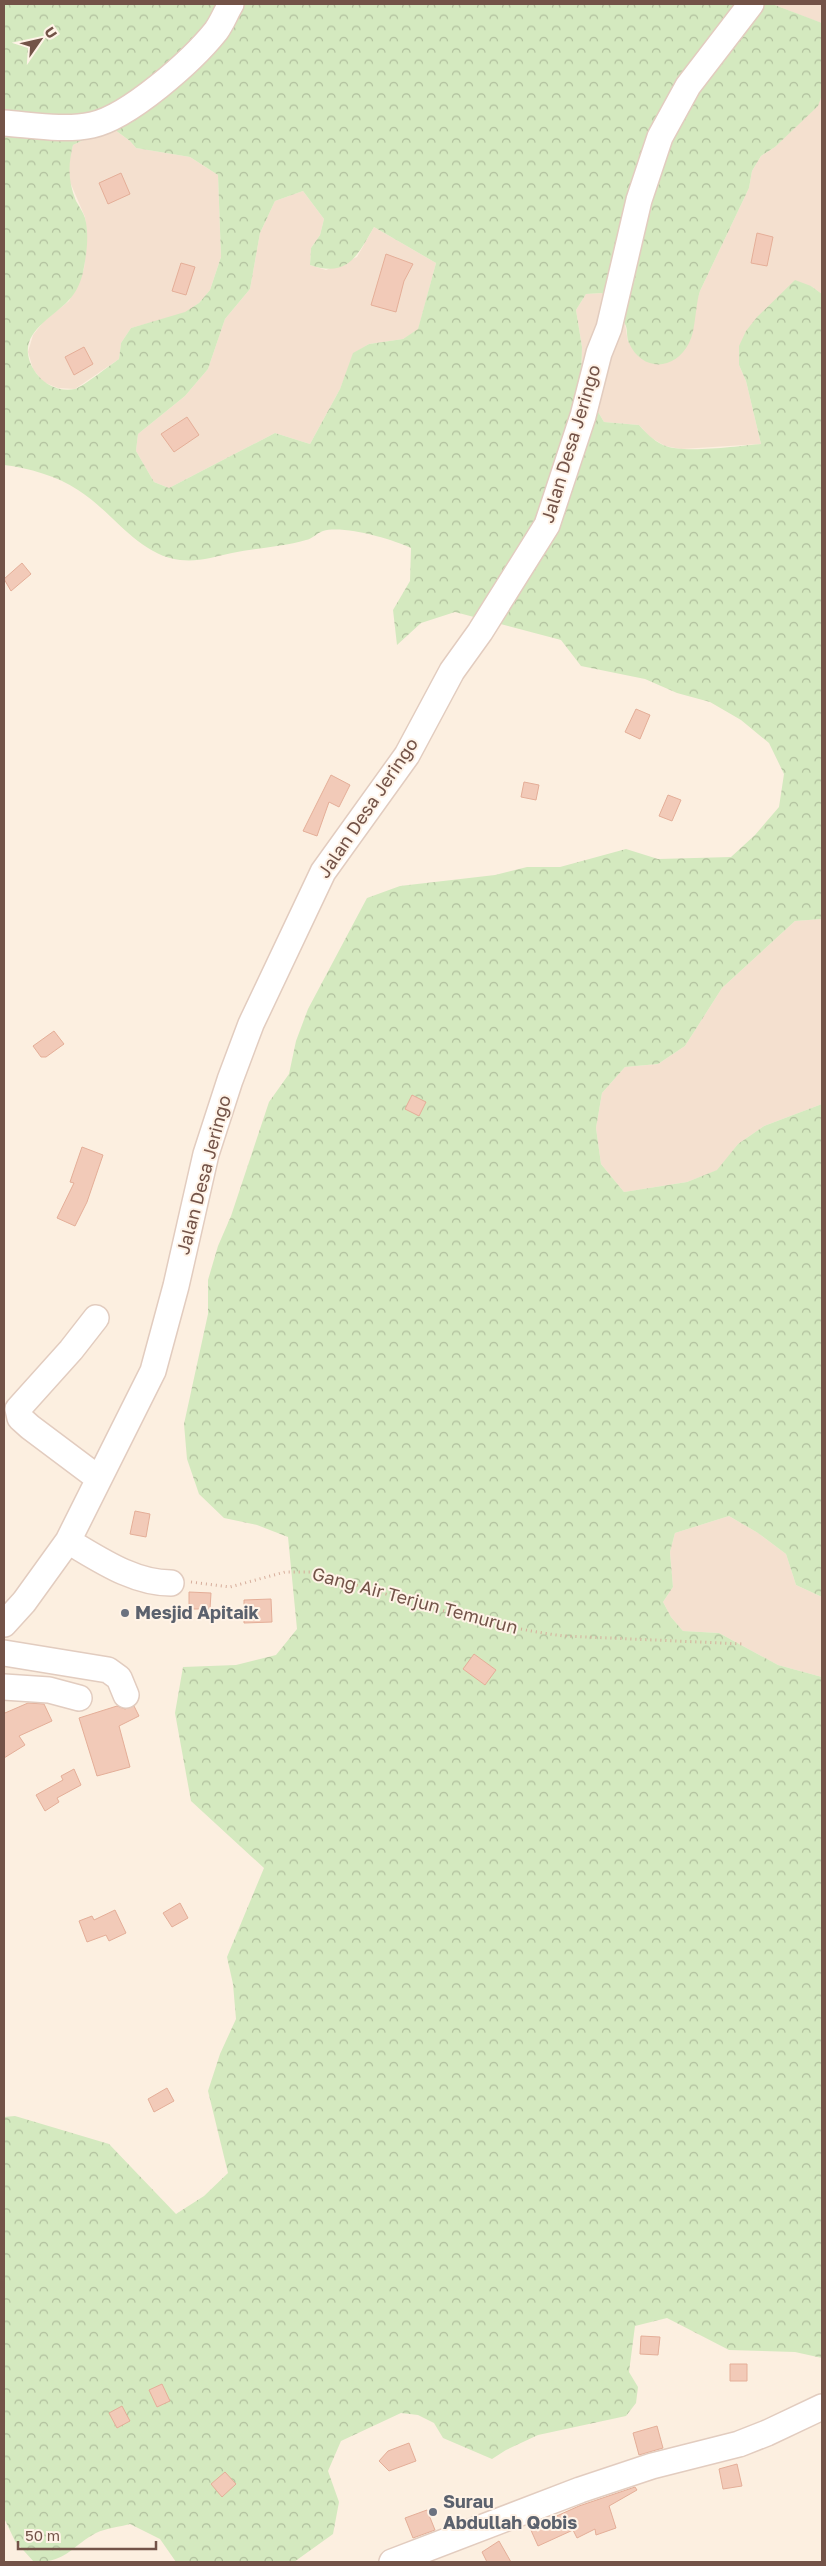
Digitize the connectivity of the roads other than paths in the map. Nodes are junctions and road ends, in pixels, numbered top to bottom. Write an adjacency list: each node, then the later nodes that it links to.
1 (231, 4): 3 (street)
2 (751, 4): 5 (street, Jalan Desa Jeringo)
3 (4, 123)
4 (96, 1318): 5 (street)
5 (98, 1478): 6 (street, Jalan Desa Jeringo)
6 (68, 1541): 7 (street); 8 (street, Jalan Desa Jeringo)
7 (170, 1583)
8 (4, 1624)
9 (4, 1653): 11 (street)
10 (4, 1687): 12 (street)
11 (126, 1695)
12 (79, 1698)
13 (822, 2407): 14 (street)
14 (392, 2562)

